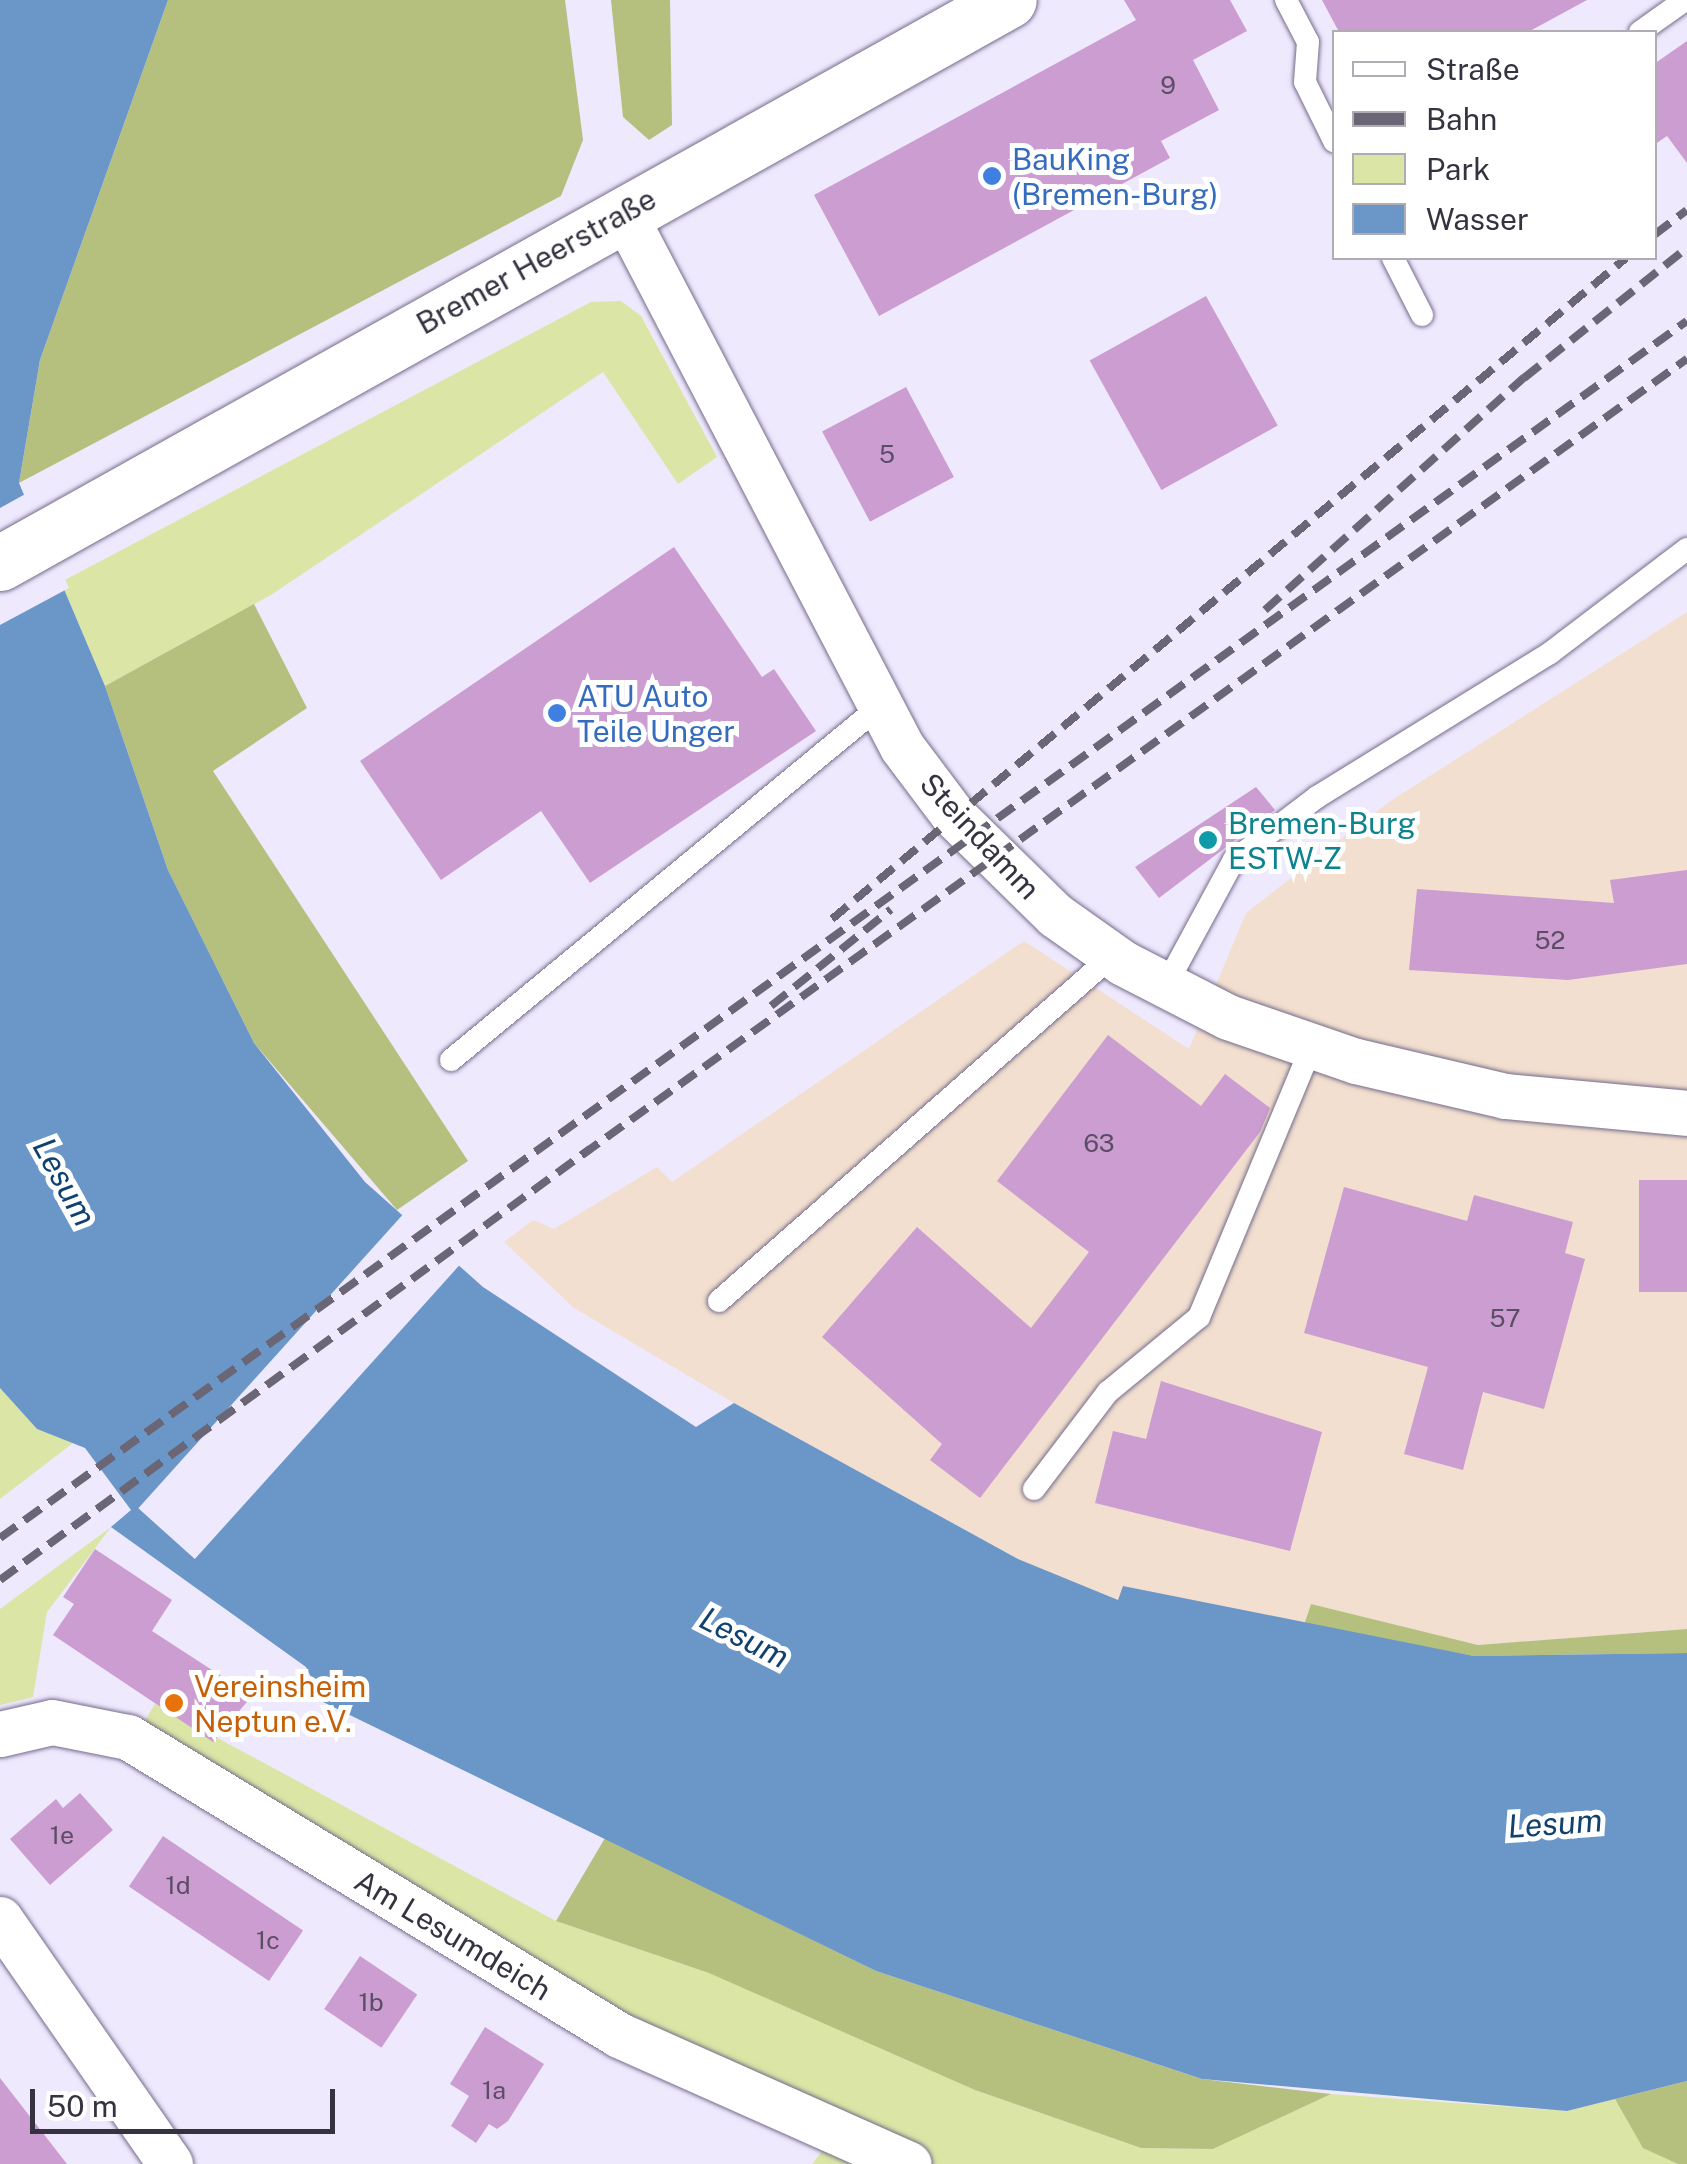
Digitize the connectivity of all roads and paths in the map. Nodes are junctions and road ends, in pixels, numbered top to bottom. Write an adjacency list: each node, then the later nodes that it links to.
1 (1009, 0): 6 (main road, Bremer Heerstraße)
2 (1286, 0): 5 (lane)
3 (1685, 0): 4 (lane)
4 (1643, 30)
5 (1332, 138)
6 (624, 212): 10 (main road, Bremer Heerstraße); 11 (street, Steindamm)
7 (1394, 260): 8 (lane)
8 (1422, 315)
9 (1687, 549): 13 (lane)
10 (0, 562)
11 (878, 707): 12 (street, Steindamm); 15 (lane)
12 (1112, 956): 13 (street, Steindamm); 17 (lane)
13 (1166, 985): 14 (street, Steindamm)
14 (1312, 1046): 16 (street, Steindamm); 18 (lane)
15 (451, 1060)
16 (1687, 1113)
17 (718, 1300)
18 (1034, 1489)
19 (0, 1734): 22 (street, Am Lesumdeich)
20 (0, 1919): 21 (street)
21 (170, 2164)
22 (909, 2164)

